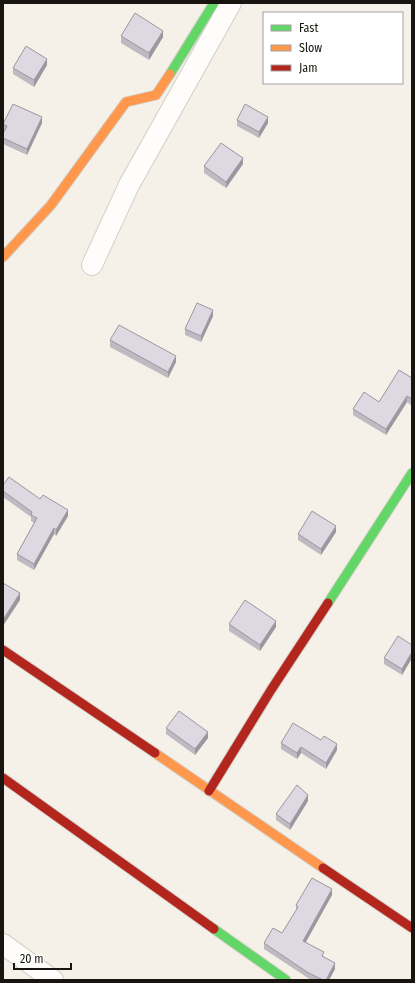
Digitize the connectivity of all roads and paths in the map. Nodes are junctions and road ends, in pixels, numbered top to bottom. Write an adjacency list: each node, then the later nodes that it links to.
1 (214, 3): 3 (street)
2 (231, 3): 4 (street)
3 (3, 257)
4 (92, 265)
5 (412, 473): 8 (street)
6 (3, 650): 8 (street)
7 (3, 778): 12 (street)
8 (209, 790): 9 (street)
9 (412, 928)
10 (3, 944): 11 (street)
11 (53, 980)
12 (286, 980)

